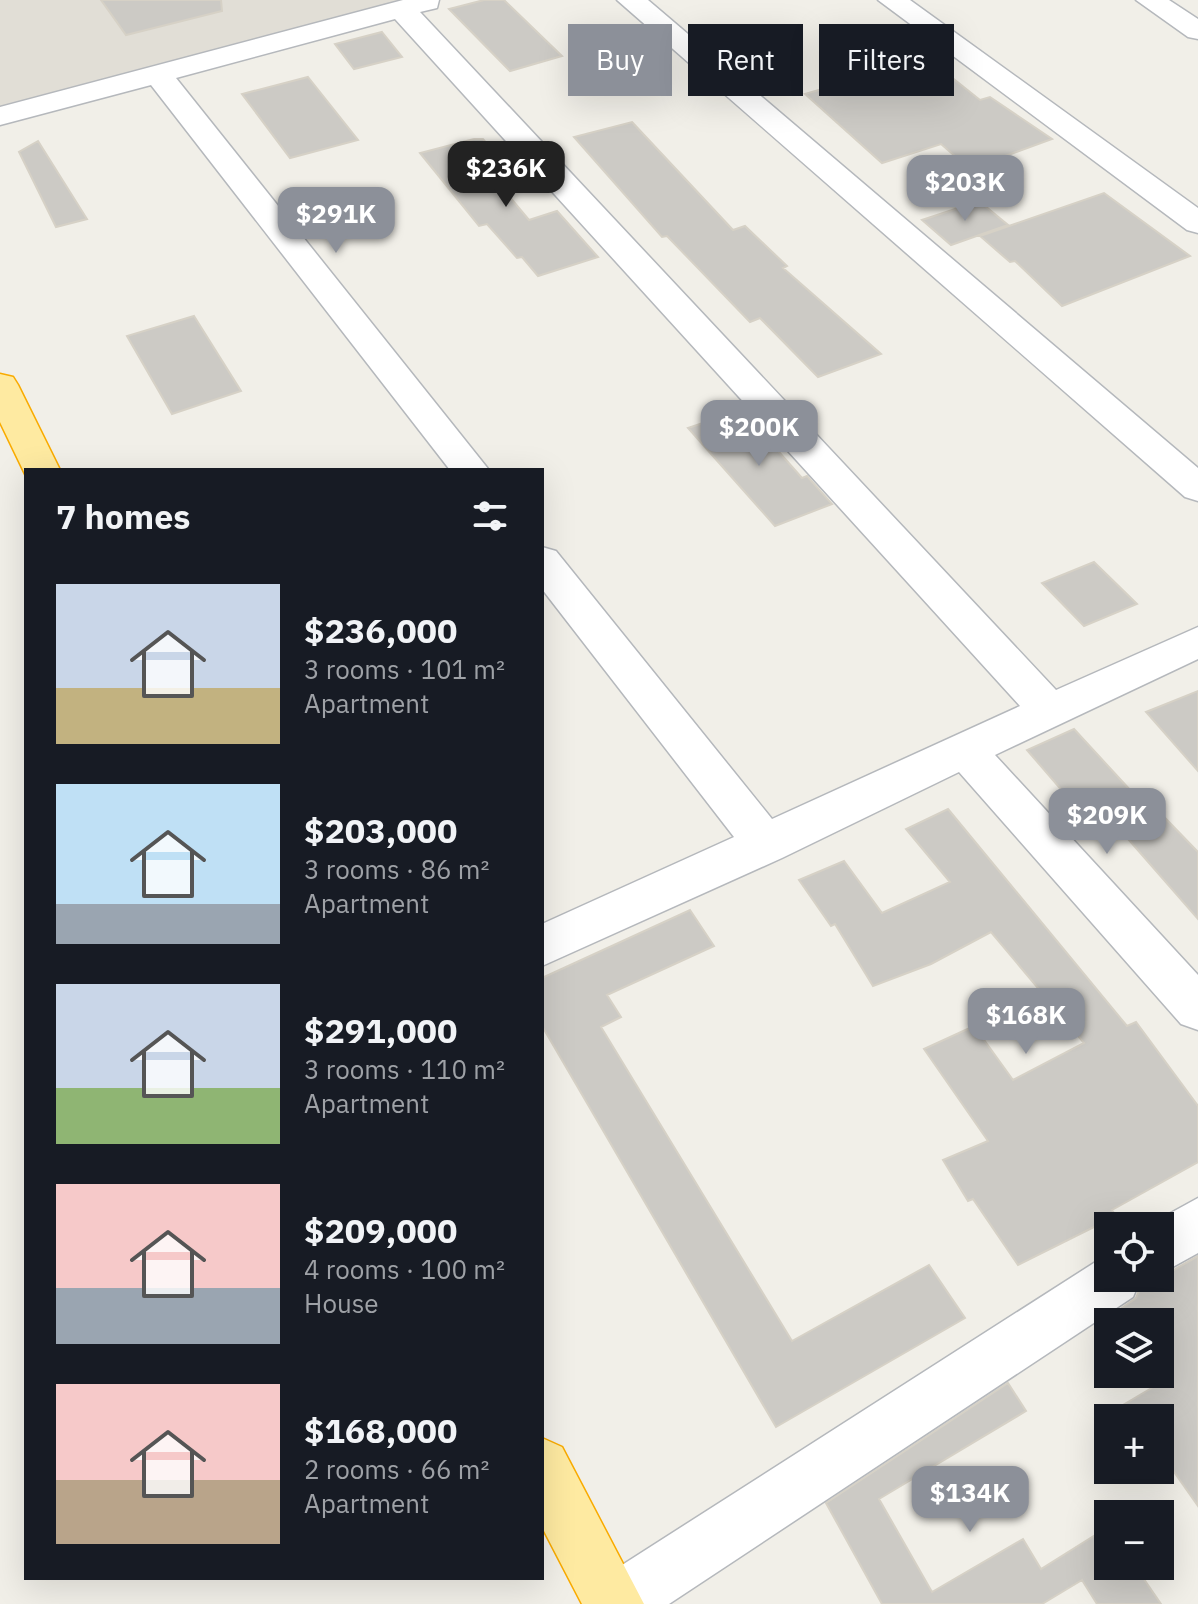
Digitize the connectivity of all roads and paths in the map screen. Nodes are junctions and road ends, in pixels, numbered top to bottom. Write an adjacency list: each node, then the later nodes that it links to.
1 (434, 0): 5 (street)
2 (631, 0): 13 (street)
3 (892, 0): 9 (street)
4 (1150, 0): 6 (street)
5 (401, 9): 7 (street); 16 (street)
6 (1198, 31)
7 (158, 75): 8 (street); 12 (street)
8 (0, 116)
9 (1198, 223)
10 (0, 385): 11 (highway)
11 (40, 468)
12 (468, 468)
13 (1198, 488)
14 (544, 564): 18 (street)
15 (1198, 642): 16 (street)
16 (1049, 710): 17 (street)
17 (965, 750): 18 (street); 20 (street)
18 (766, 845): 19 (street)
19 (544, 945)
20 (1198, 1009)
21 (1198, 1223): 22 (street)
22 (1174, 1239)
23 (1094, 1291): 25 (street)
24 (544, 1471): 25 (highway)
25 (614, 1604)

